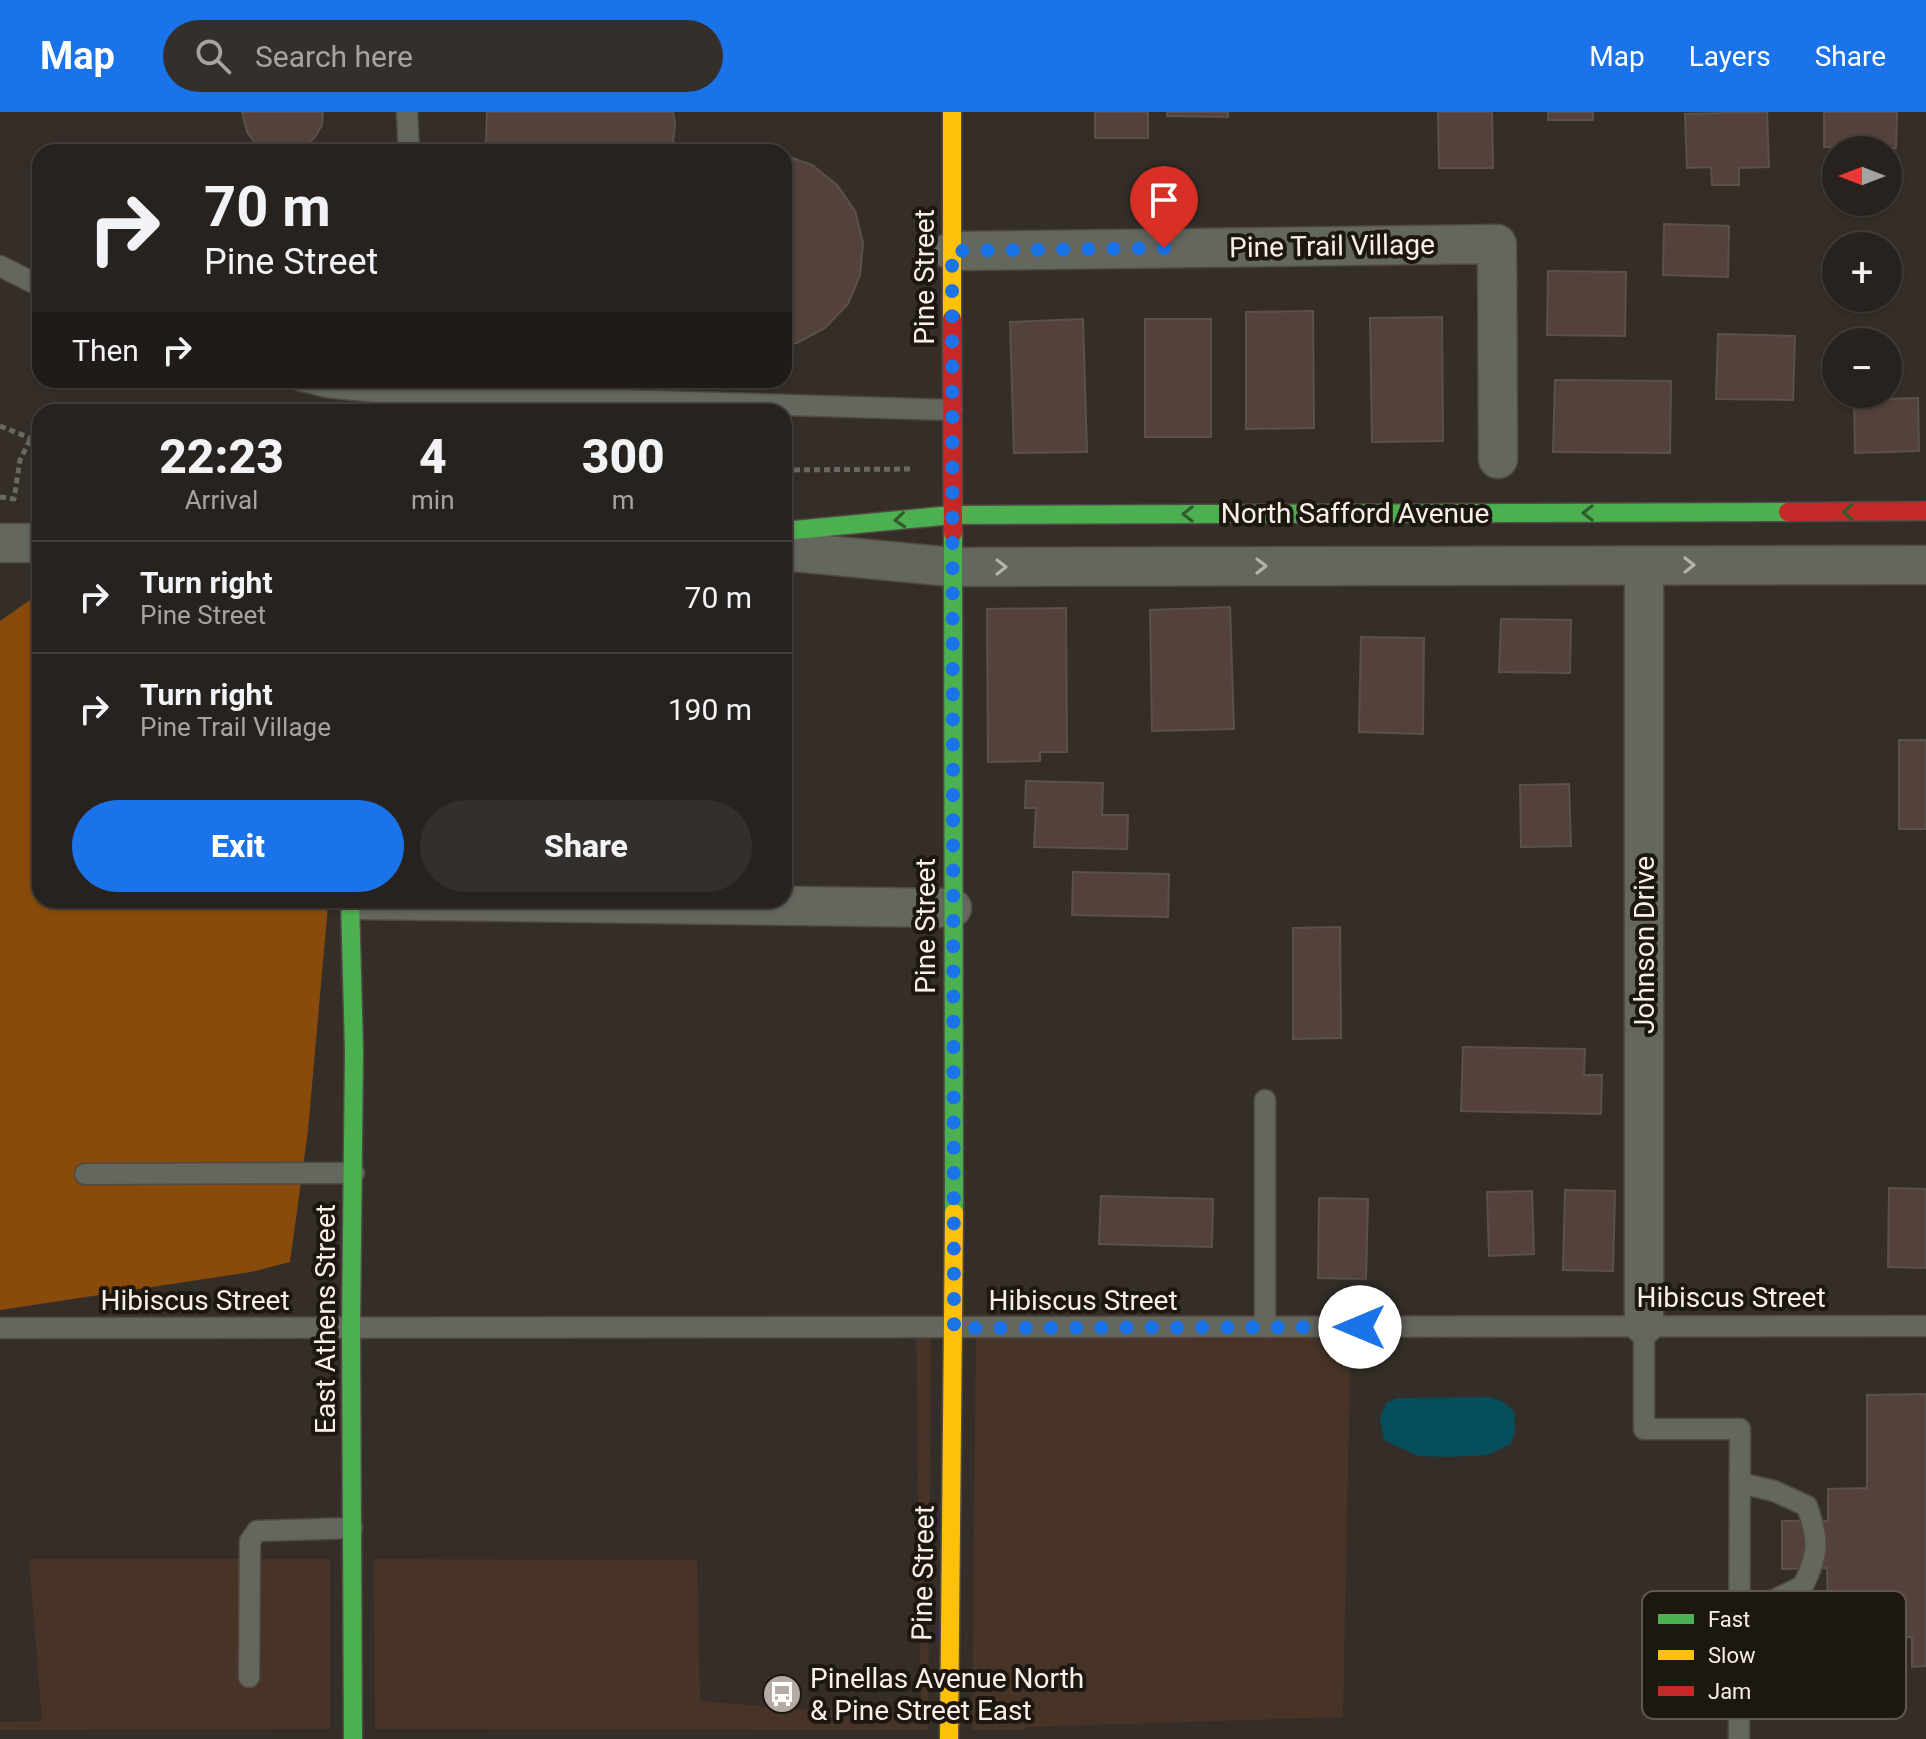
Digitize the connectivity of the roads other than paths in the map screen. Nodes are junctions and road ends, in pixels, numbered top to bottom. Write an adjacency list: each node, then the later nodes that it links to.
1 (407, 112): 3 (lane)
2 (952, 112): 4 (street, Pine Street)
3 (409, 144)
4 (952, 251): 12 (street, Pine Street); 13 (street, Pine Trail Village)
5 (0, 266): 6 (lane)
6 (32, 282)
7 (337, 388): 9 (lane)
8 (520, 388): 9 (lane)
9 (528, 397): 10 (lane)
10 (756, 404)
11 (792, 405): 12 (lane)
12 (952, 410): 15 (street, Pine Street)
13 (1498, 459)
14 (1926, 511): 15 (street, North Safford Avenue, one-way to 15)
15 (952, 515): 16 (street, North Safford Avenue, one-way to 16); 22 (street, Pine Street)
16 (792, 530)
17 (0, 543): 18 (street)
18 (32, 543)
19 (792, 552): 22 (street, North Safford Avenue)
20 (1926, 565): 21 (street, North Safford Avenue, one-way to 20)
21 (1644, 566): 22 (street, North Safford Avenue, one-way to 21); 29 (street, Johnson Drive)
22 (952, 567): 25 (street, Pine Street)
23 (792, 906): 25 (street)
24 (350, 908): 27 (street, East Athens Street)
25 (952, 908): 34 (street, Pine Street)
26 (1265, 1100): 31 (lane)
27 (354, 1173): 28 (lane); 33 (street, East Athens Street)
28 (85, 1174)
29 (1644, 1325): 30 (lane, Hibiscus Street); 31 (lane, Hibiscus Street); 35 (lane)
30 (1926, 1326)
31 (1265, 1327): 34 (lane, Hibiscus Street)
32 (0, 1328): 33 (lane, Hibiscus Street)
33 (351, 1328): 34 (lane, Hibiscus Street); 36 (street, East Athens Street)
34 (954, 1328): 41 (street, Pine Street)
35 (1740, 1483): 37 (lane); 38 (lane)
36 (352, 1528): 39 (lane); 40 (street, East Athens Street)
37 (1739, 1591)
38 (1793, 1591)
39 (249, 1677)
40 (353, 1739)
41 (949, 1739)

